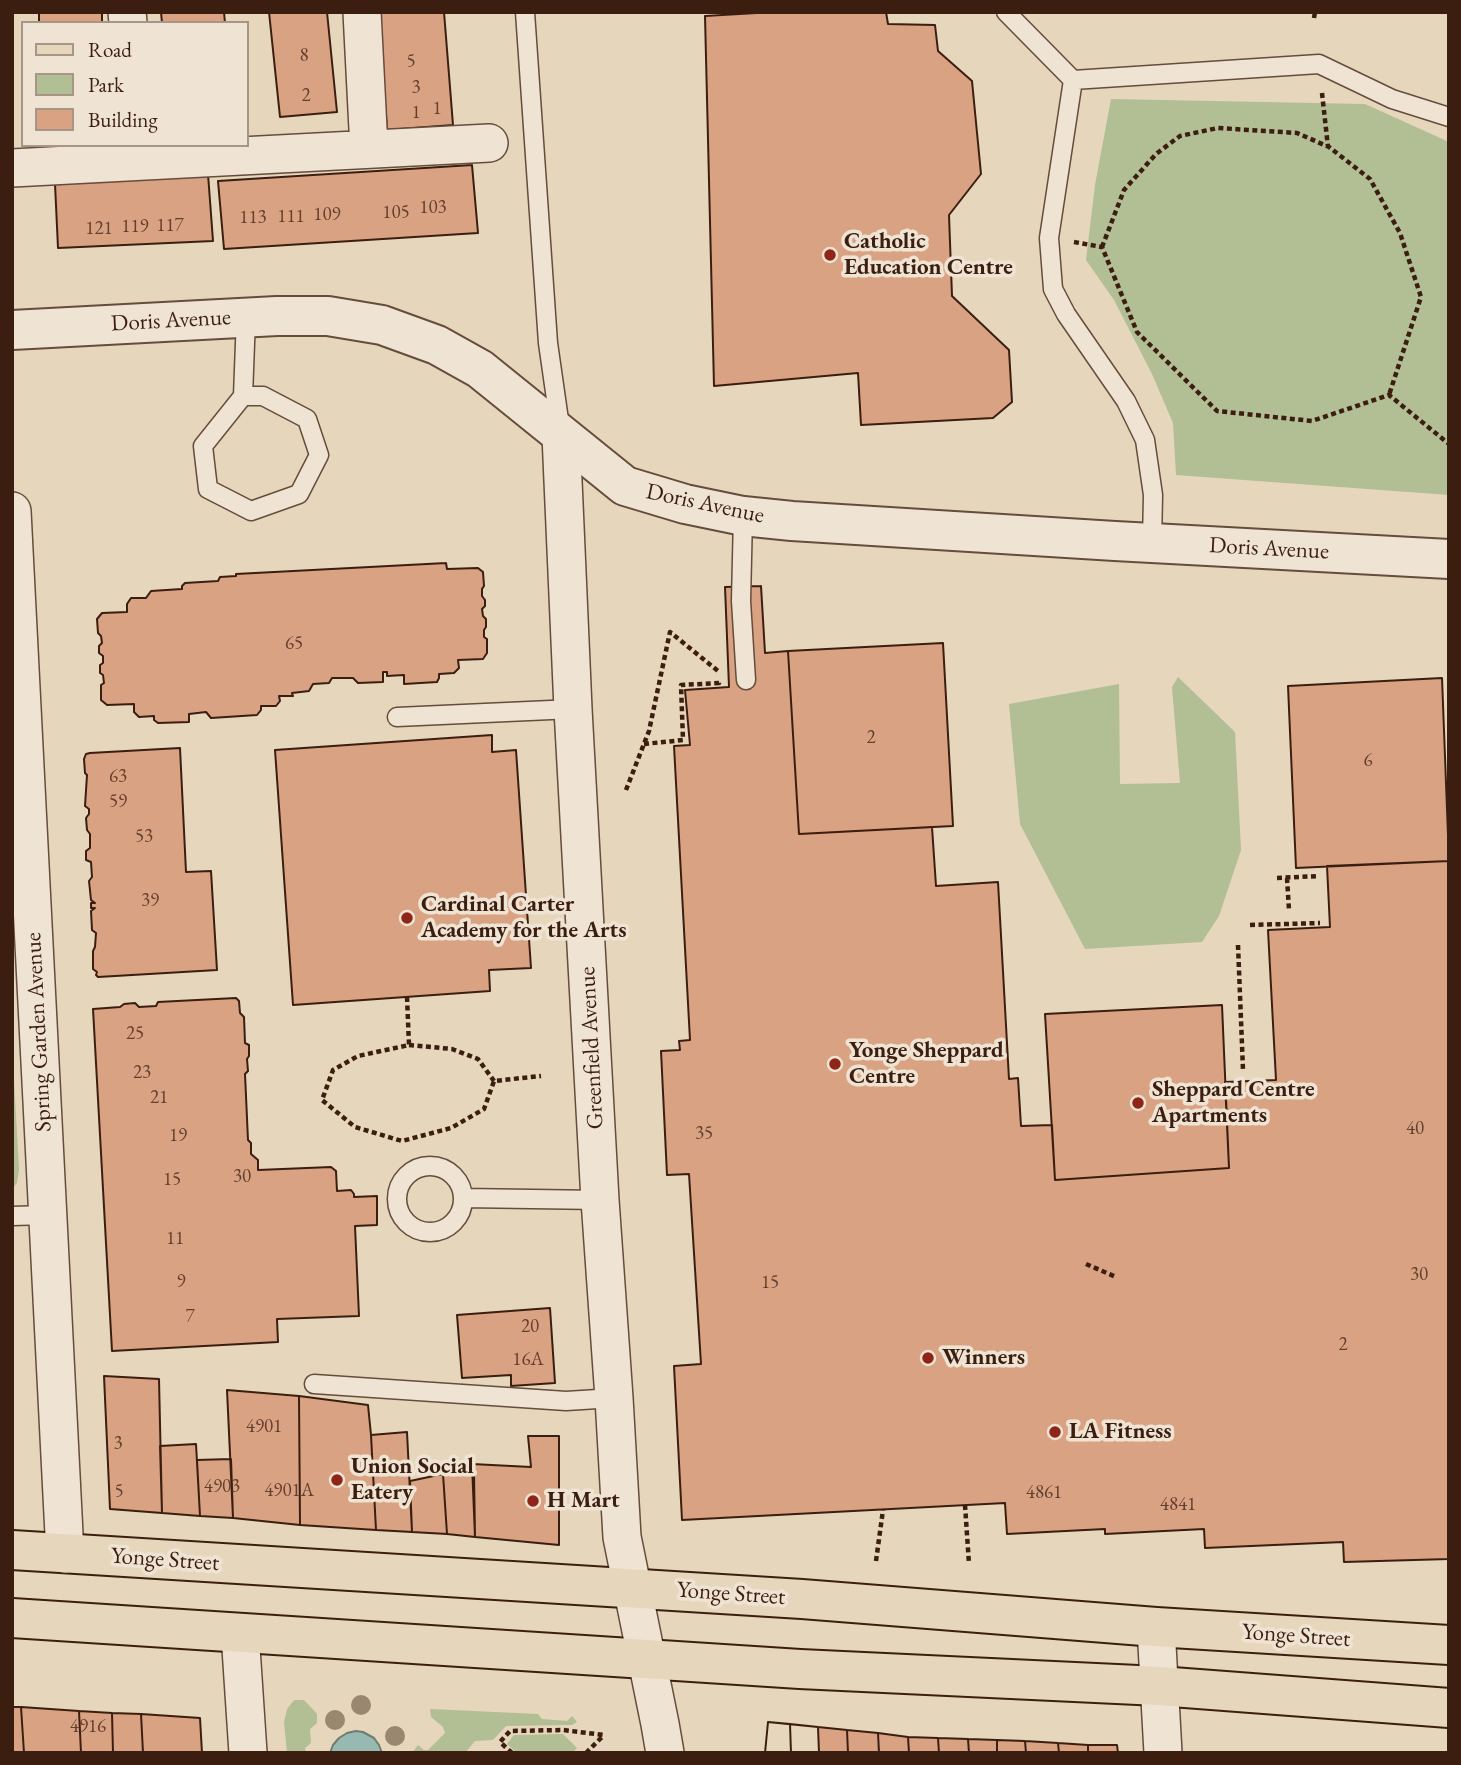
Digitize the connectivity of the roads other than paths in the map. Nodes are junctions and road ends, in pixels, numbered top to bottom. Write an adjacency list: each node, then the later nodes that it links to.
1 (362, 12): 7 (street)
2 (525, 12): 13 (lane)
3 (1006, 12): 4 (lane)
4 (1073, 80): 5 (lane); 16 (lane)
5 (1449, 117)
6 (489, 143): 7 (street)
7 (369, 149): 8 (street)
8 (135, 153): 9 (street)
9 (12, 168)
10 (246, 317): 11 (street, Doris Avenue); 12 (lane); 13 (street, Doris Avenue)
11 (12, 330)
12 (243, 396): 12 (lane)
13 (561, 435): 15 (street, Doris Avenue); 19 (street, Greenfield Avenue)
14 (12, 511): 21 (street, Spring Garden Avenue)
15 (743, 516): 16 (street, Doris Avenue); 18 (lane)
16 (1152, 543): 17 (street, Doris Avenue)
17 (1449, 559)
18 (746, 680)
19 (573, 709): 20 (lane); 23 (street, Greenfield Avenue)
20 (397, 717)
21 (21, 854): 24 (street, Spring Garden Avenue)
22 (464, 1198): 23 (lane)
23 (600, 1200): 26 (street, Greenfield Avenue)
24 (30, 1215): 28 (street, Spring Garden Avenue)
25 (314, 1384): 26 (lane)
26 (614, 1398): 29 (street, Greenfield Avenue)
27 (12, 1550): 28 (main road, Yonge Street)
28 (65, 1554): 29 (main road, Yonge Street)
29 (632, 1588): 31 (main road, Yonge Street); 34 (street, Greenfield Avenue)
30 (12, 1618): 32 (main road)
31 (1156, 1627): 33 (main road, Yonge Street); 35 (street)
32 (240, 1633): 34 (main road); 37 (street)
33 (1449, 1645)
34 (646, 1658): 35 (main road); 38 (street, Greenfield Avenue)
35 (1159, 1686): 36 (main road); 39 (street)
36 (1449, 1708)
37 (248, 1753)
38 (664, 1753)
39 (1163, 1753)

